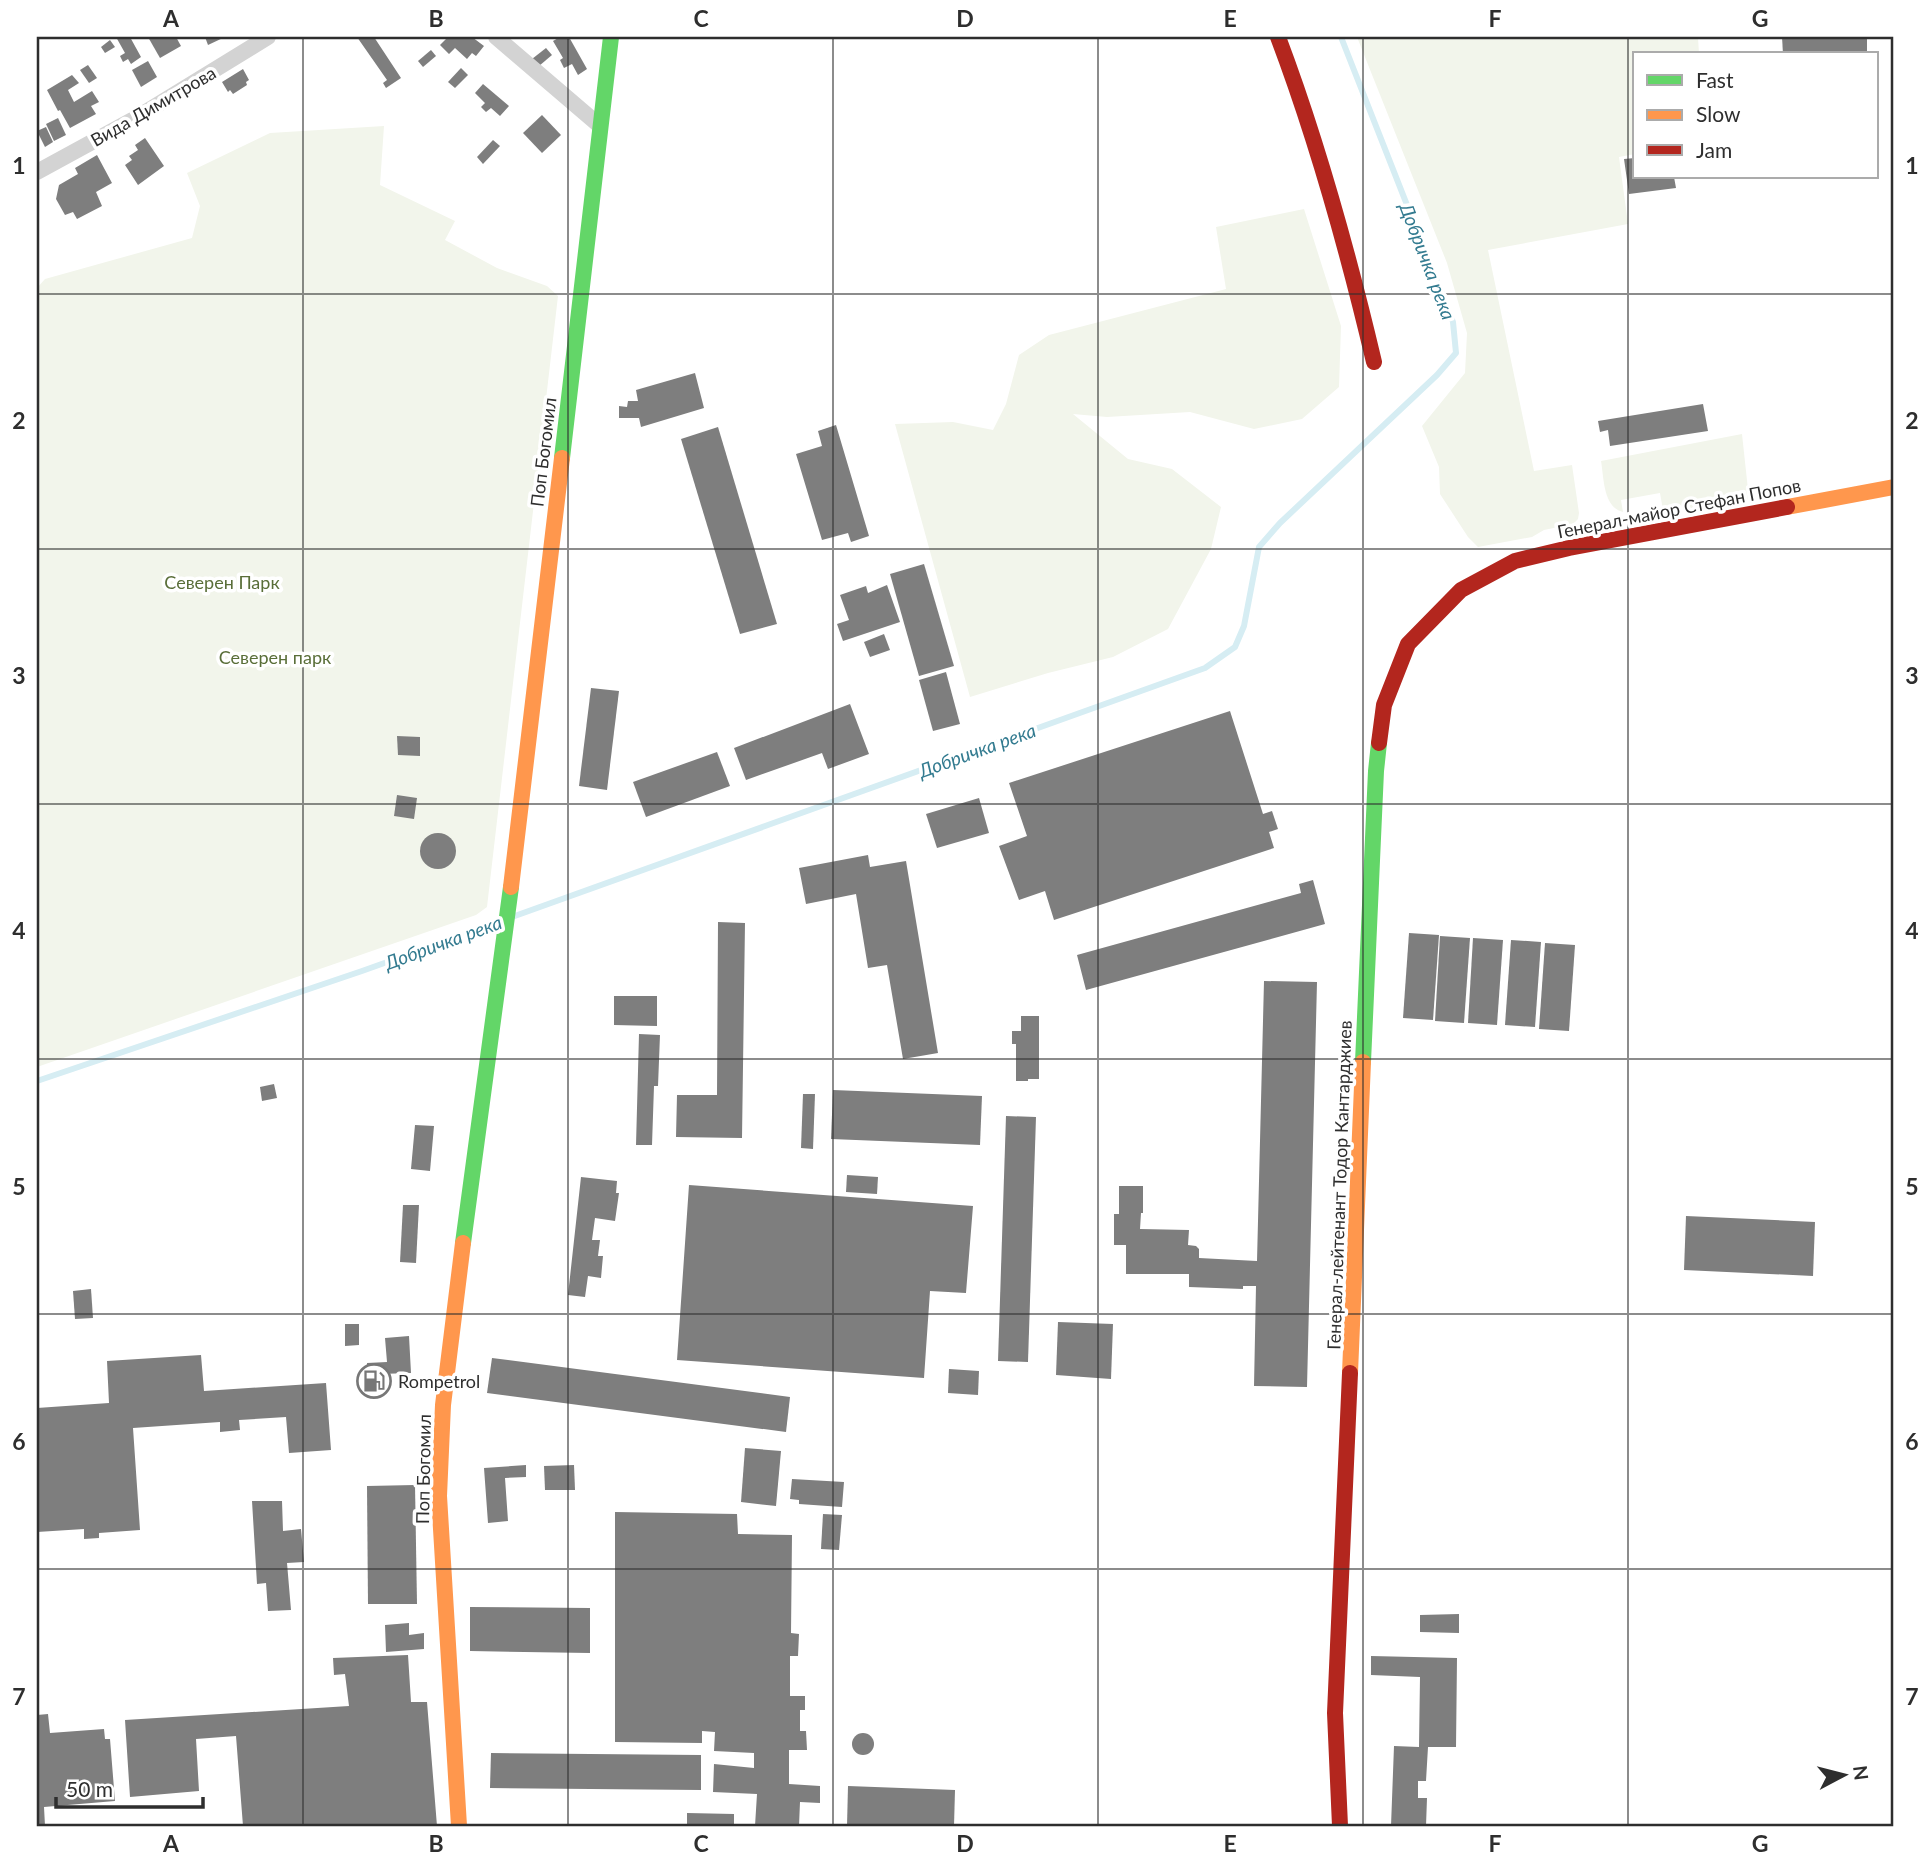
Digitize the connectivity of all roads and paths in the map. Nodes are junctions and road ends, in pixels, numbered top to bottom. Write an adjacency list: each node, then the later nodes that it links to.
1 (496, 37): 5 (street)
2 (611, 37): 5 (street, Поп Богомил)
3 (1279, 37): 7 (street)
4 (266, 38): 6 (street, Вида Димитрова)
5 (600, 126): 10 (street, Поп Богомил)
6 (37, 172)
7 (1374, 362)
8 (1894, 487): 9 (street, Генерал-майор Стефан Попов)
9 (1476, 581): 11 (street, Генерал-лейтенант Тодор Кантарджиев)
10 (459, 1826)
11 (1340, 1826)

